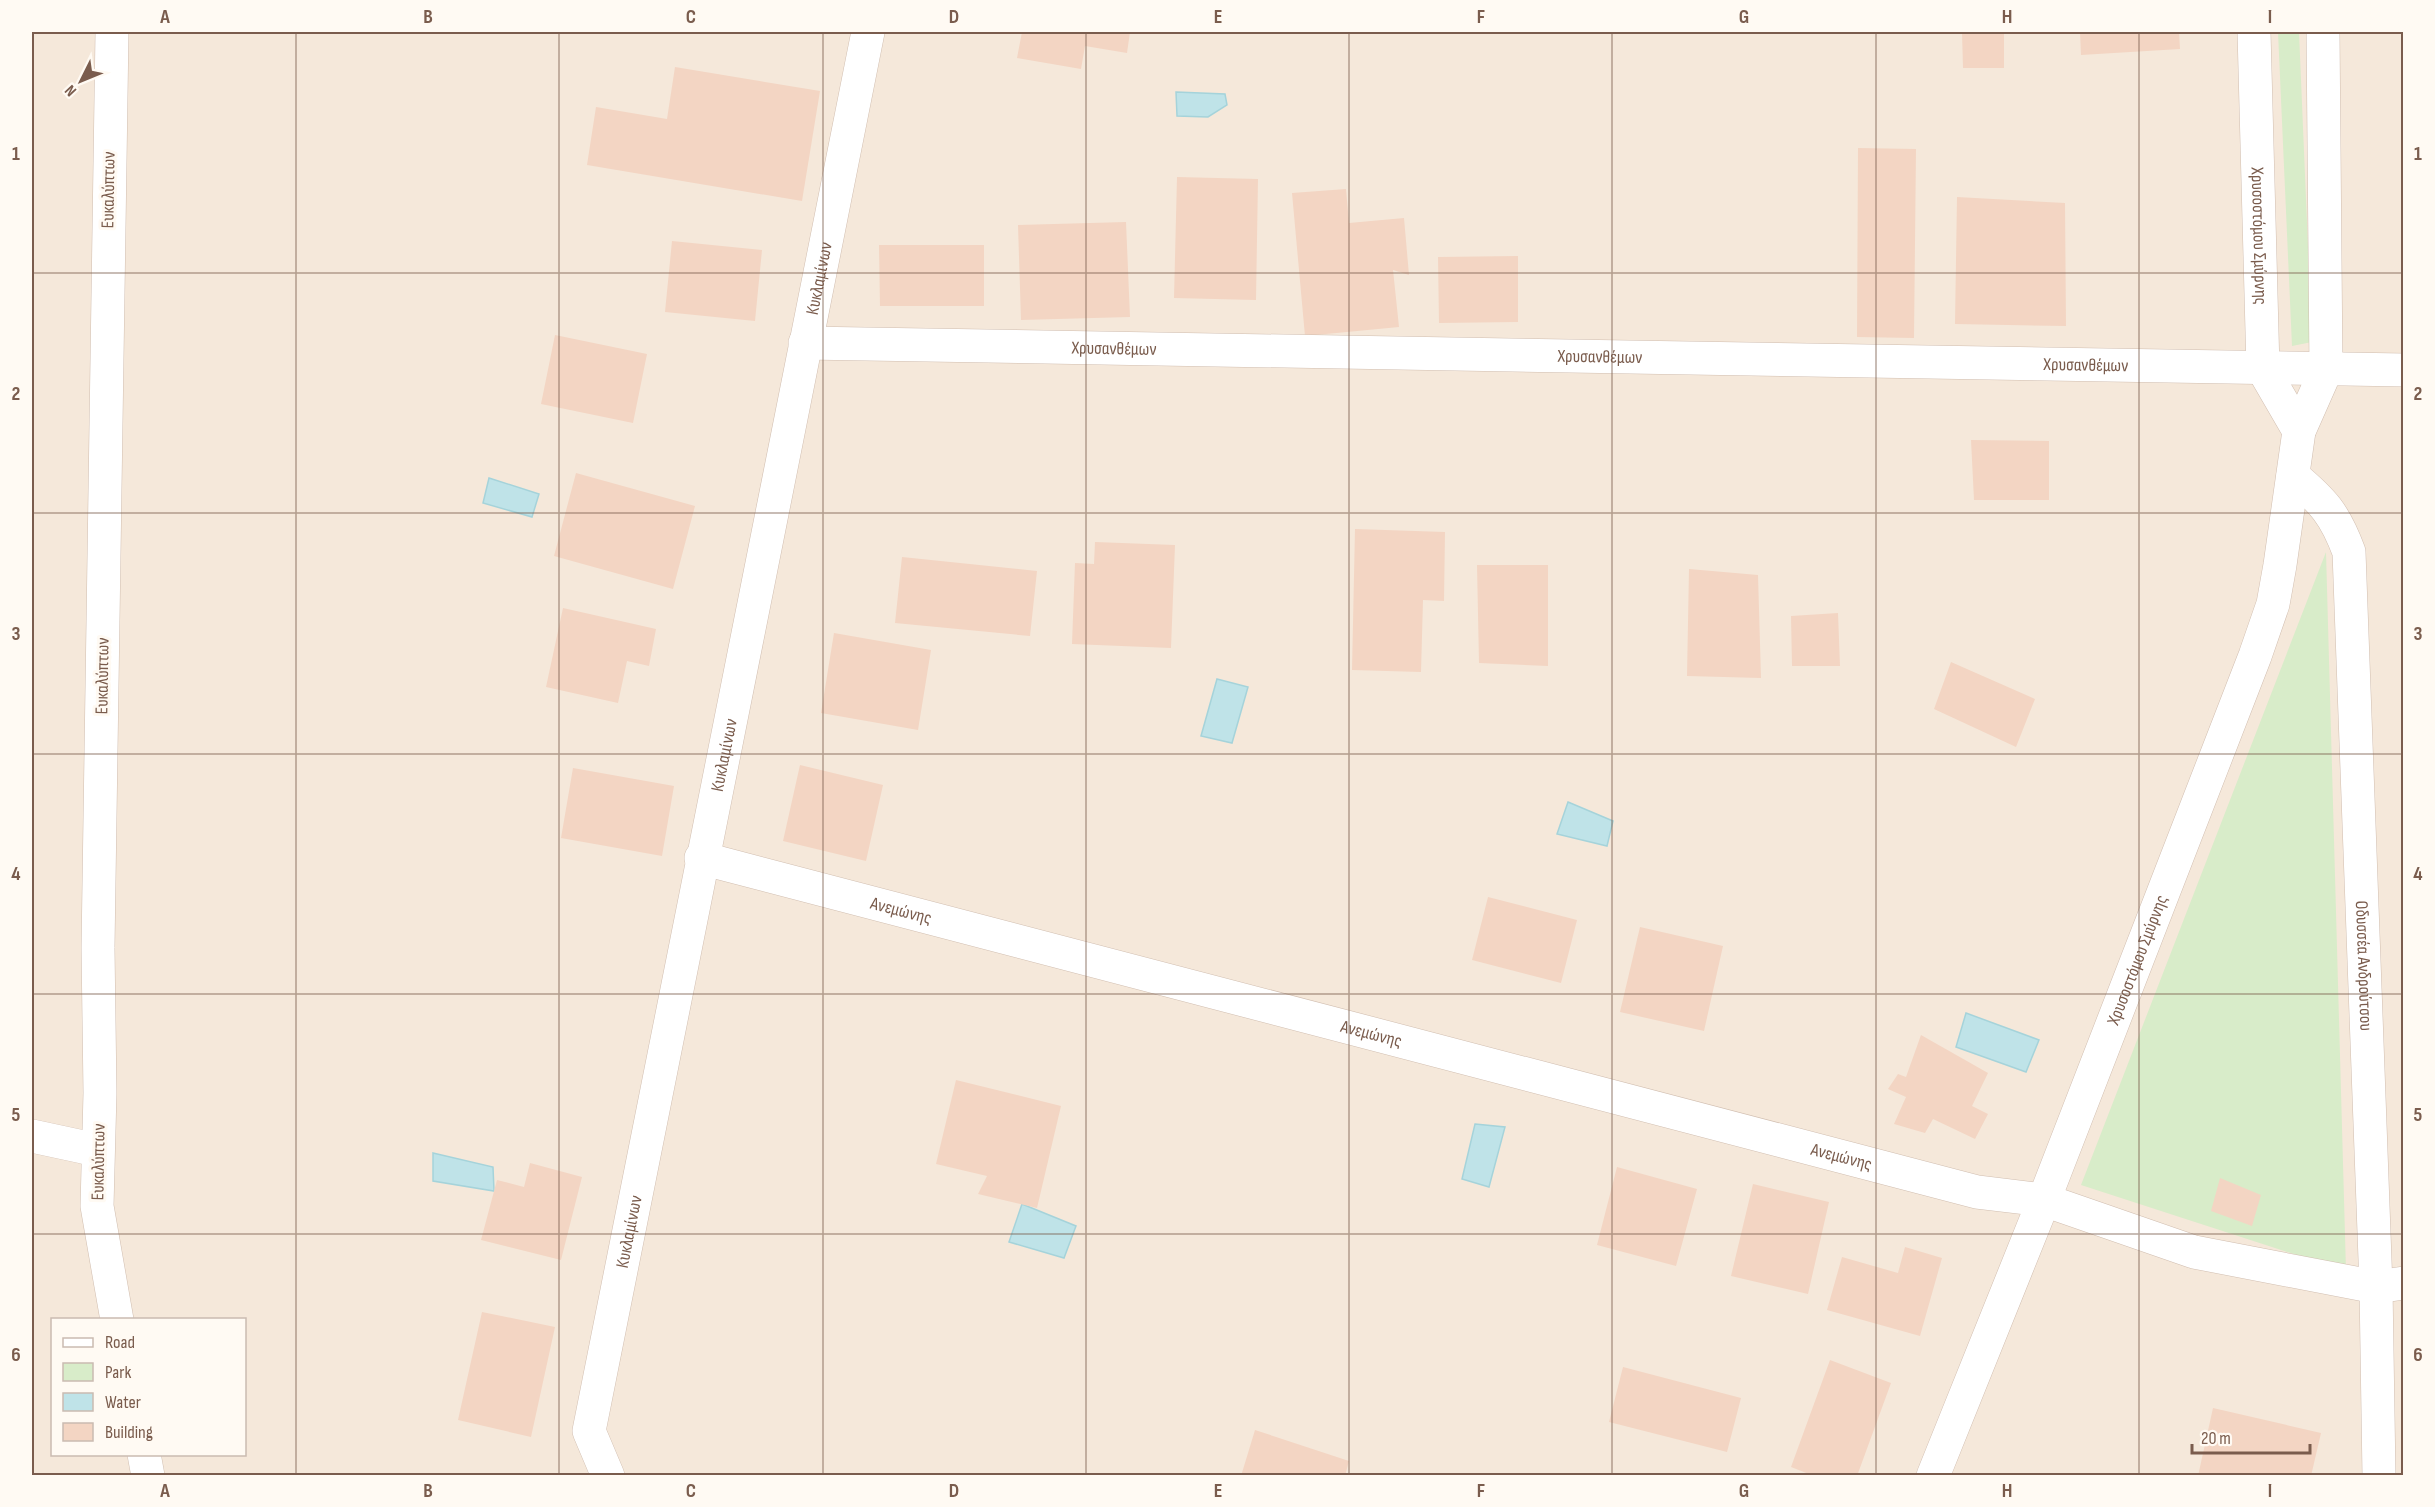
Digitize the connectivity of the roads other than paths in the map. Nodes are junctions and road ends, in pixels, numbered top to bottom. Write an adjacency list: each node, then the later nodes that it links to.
1 (112, 32): 13 (street, Ευκαλύπτων)
2 (868, 32): 5 (street, Κυκλαμίνων)
3 (2254, 32): 6 (street, Χρυσοστόμου Σμύρνης)
4 (2323, 32): 7 (street, Χρυσοστόμου Σμύρνης)
5 (806, 343): 6 (street, Χρυσανθέμων); 11 (street, Κυκλαμίνων)
6 (2263, 369): 7 (street, Χρυσανθέμων); 9 (street, Χρυσοστόμου Σμύρνης)
7 (2326, 370): 8 (street, Χρυσανθέμων); 9 (street, Χρυσοστόμου Σμύρνης)
8 (2399, 371)
9 (2299, 431): 10 (street, Χρυσοστόμου Σμύρνης)
10 (2292, 476): 14 (street, Χρυσοστόμου Σμύρνης); 15 (street, Οδυσσέα Ανδρούτσου)
11 (702, 858): 14 (street, Ανεμώνης); 19 (street, Κυκλαμίνων)
12 (32, 1136): 13 (street)
13 (97, 1150): 16 (street, Ευκαλύπτων)
14 (2044, 1200): 15 (street, Ανεμώνης); 20 (street, Χρυσοστόμου Σμύρνης)
15 (2390, 1285): 21 (street, Οδυσσέα Ανδρούτσου)
16 (117, 1318)
17 (144, 1456): 18 (street)
18 (148, 1476)
19 (608, 1476)
20 (1933, 1476)
21 (2379, 1476)

